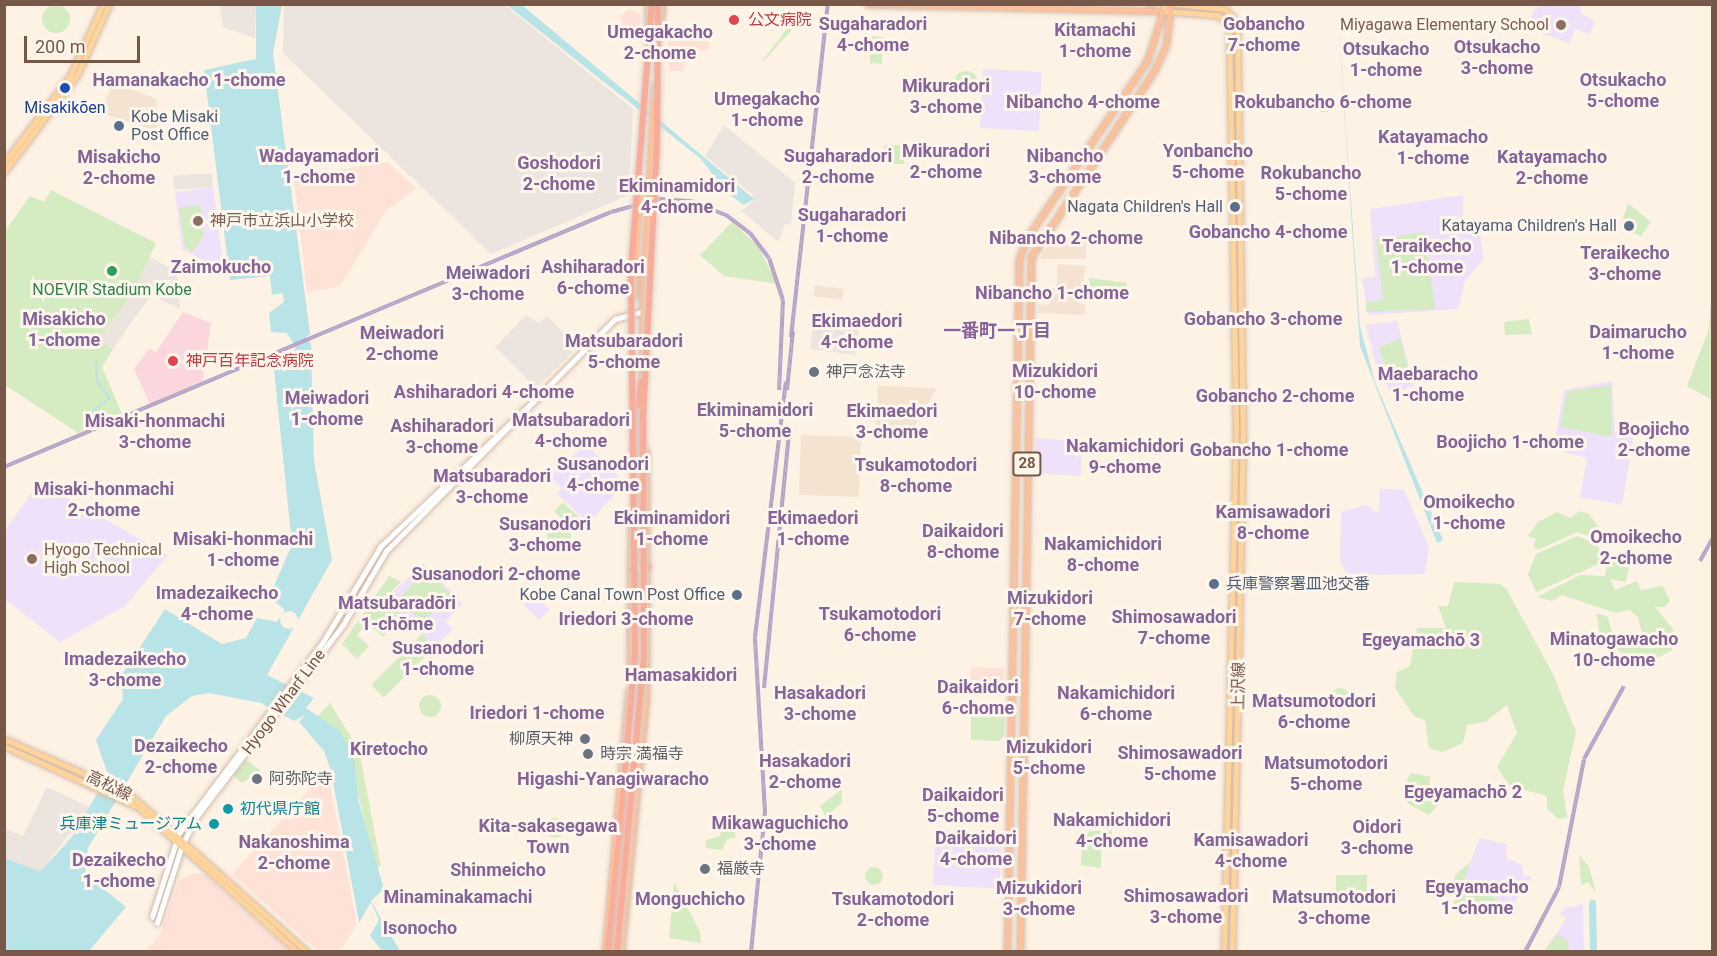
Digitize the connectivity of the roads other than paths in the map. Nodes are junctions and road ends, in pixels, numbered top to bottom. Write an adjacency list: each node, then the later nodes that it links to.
1 (103, 4): 9 (main road)
2 (109, 4): 10 (main road)
3 (650, 4): 12 (highway, bridge); 24 (highway, bridge)
4 (660, 4): 11 (highway, bridge); 13 (highway, bridge)
5 (867, 4): 7 (highway)
6 (1174, 5): 8 (highway, 28); 37 (main road, 上沢線)
7 (1164, 8): 8 (main road, 上沢線); 34 (highway, 28)
8 (1174, 13): 35 (highway, 28); 36 (main road, 上沢線)
9 (4, 163)
10 (4, 172)
11 (642, 312): 12 (main road, Hyogo Wharf Line); 15 (highway)
12 (633, 313): 14 (main road, Hyogo Wharf Line); 16 (highway)
13 (646, 355): 15 (highway, bridge); 33 (highway, bridge)
14 (514, 419): 17 (main road, Hyogo Wharf Line); 18 (main road, Hyogo Wharf Line)
15 (648, 567): 33 (highway)
16 (631, 570): 24 (highway, bridge); 32 (highway)
17 (363, 575): 18 (main road); 19 (main road, Hyogo Wharf Line)
18 (369, 579): 19 (main road, Hyogo Wharf Line)
19 (352, 604): 20 (main road, Hyogo Wharf Line)
20 (272, 712): 26 (main road, Hyogo Wharf Line); 27 (main road, Hyogo Wharf Line)
21 (636, 728): 33 (highway, bridge)
22 (4, 739): 25 (main road, 高松線)
23 (4, 746): 25 (main road, 高松線)
24 (624, 782): 32 (highway)
25 (102, 785): 26 (main road, 高松線); 26 (main road, 高松線, bridge)
26 (177, 836): 27 (main road, 高松線); 28 (main road, Hyogo Wharf Line)
27 (183, 841): 29 (main road, Hyogo Wharf Line); 30 (main road, 高松線); 31 (main road, 高松線)
28 (152, 917)
29 (157, 923)
30 (298, 951)
31 (307, 951)
32 (606, 951)
33 (618, 951)
34 (1007, 951)
35 (1020, 951)
36 (1224, 951)
37 (1232, 951)

